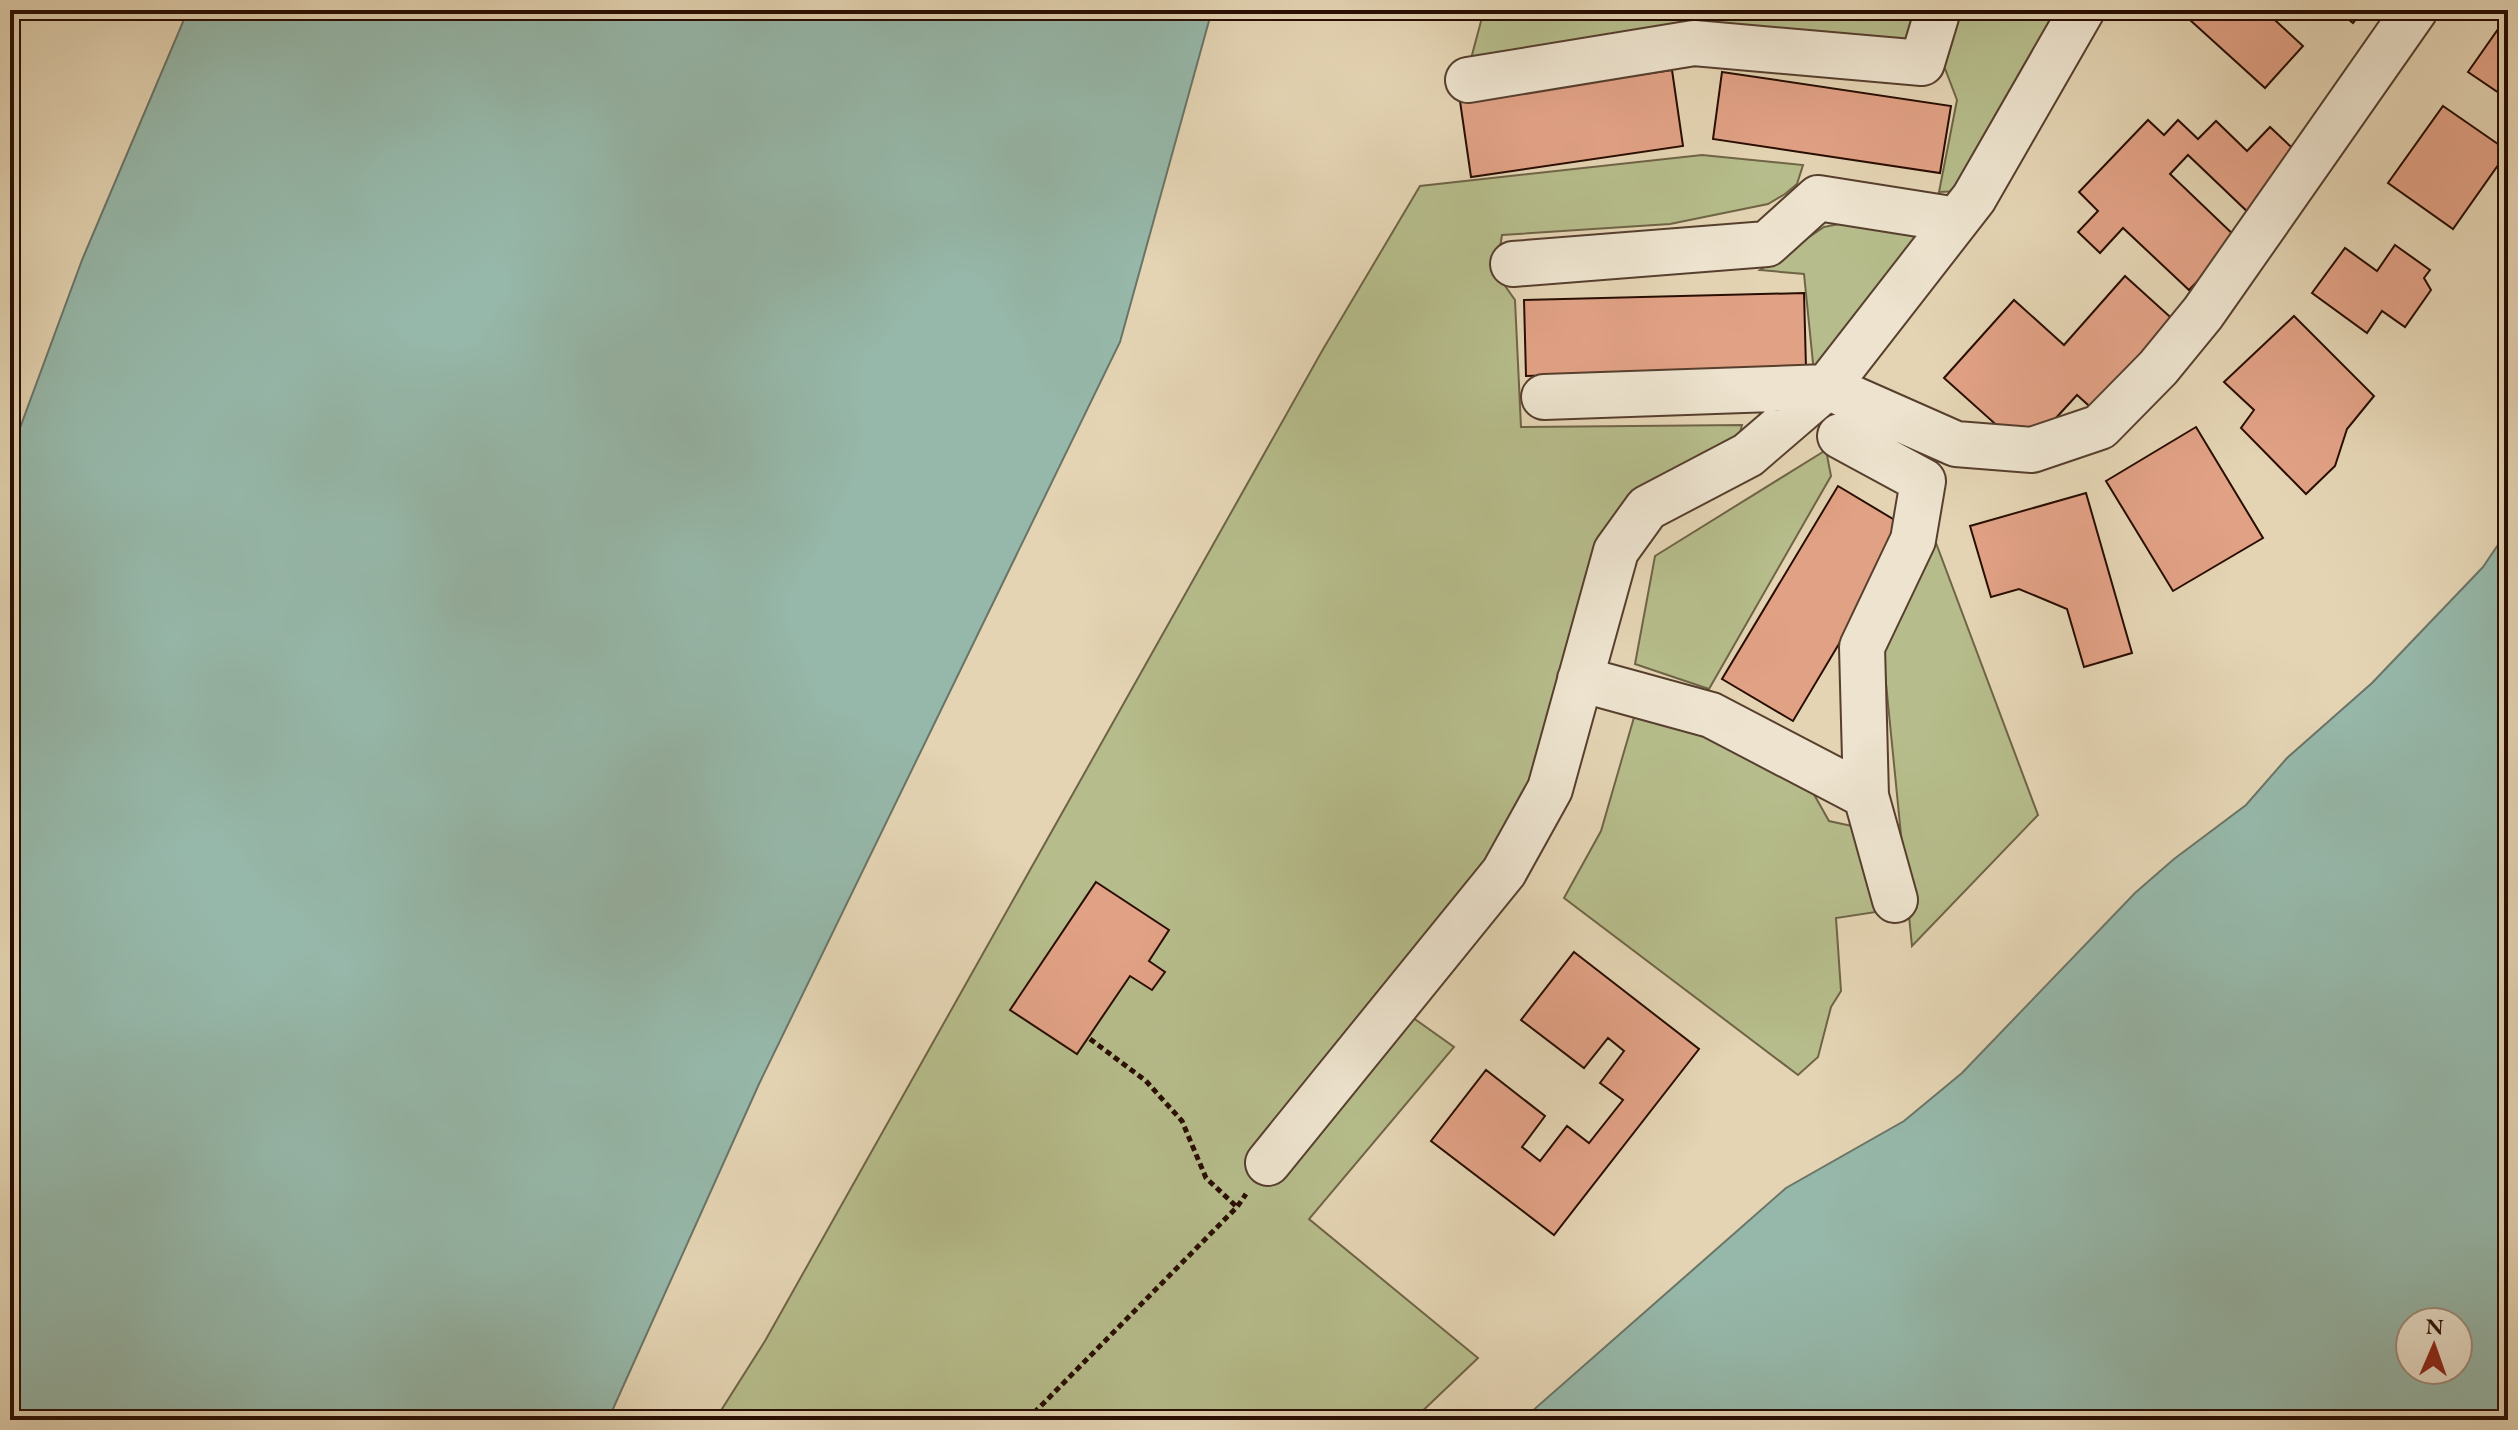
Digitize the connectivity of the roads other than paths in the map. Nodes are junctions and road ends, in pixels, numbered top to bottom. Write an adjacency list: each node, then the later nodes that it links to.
1 (1938, 10): 4 (street)
2 (2082, 10): 5 (street)
3 (2415, 10): 7 (street)
4 (1468, 80)
5 (1957, 220): 6 (street); 7 (street)
6 (1513, 264)
7 (1827, 387): 8 (street); 10 (street)
8 (1544, 397)
9 (1840, 436): 11 (street)
10 (1580, 679): 11 (street); 13 (street)
11 (1866, 796): 12 (street)
12 (1895, 900)
13 (1268, 1163)

